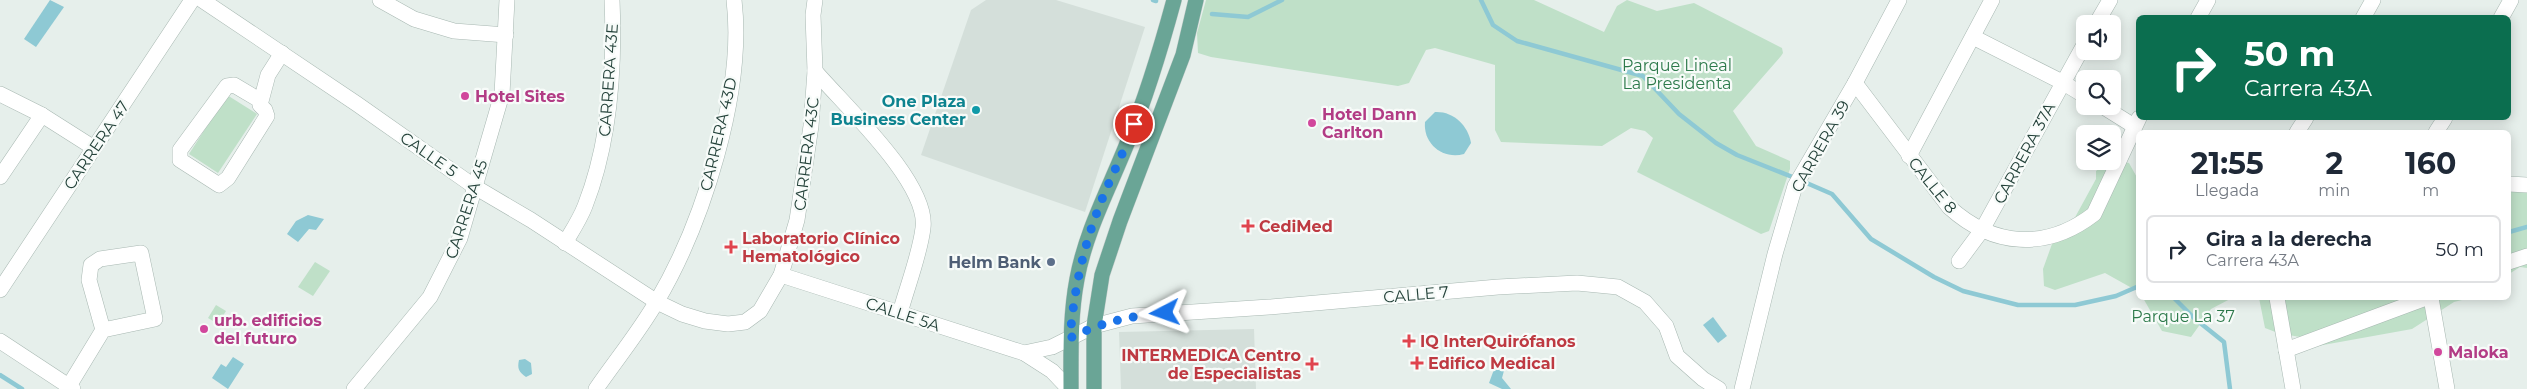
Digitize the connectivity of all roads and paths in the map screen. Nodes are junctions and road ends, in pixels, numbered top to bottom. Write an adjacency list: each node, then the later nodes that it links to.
1 (192, 0): 33 (street, CARRERA 47)
2 (202, 0): 22 (street, CALLE 5)
3 (380, 0): 20 (street)
4 (507, 0): 20 (street, CARRERA 45)
5 (612, 0): 40 (street, CARRERA 43E)
6 (734, 0): 49 (street, CARRERA 43D)
7 (815, 0): 24 (street, CARRERA 43C)
8 (1174, 0): 54 (main road)
9 (1196, 0): 52 (main road)
10 (1899, 0): 26 (street, CARRERA 39)
11 (1992, 0): 21 (street)
12 (2110, 0): 16 (street)
13 (2208, 0): 17 (street)
14 (2373, 0): 18 (street)
15 (2511, 0): 19 (street)
16 (2101, 15)
17 (2200, 15)
18 (2365, 15)
19 (2503, 15)
20 (506, 36): 38 (street, CARRERA 45)
21 (1973, 37): 25 (street); 34 (street)
22 (282, 53): 29 (street); 38 (street, CALLE 5)
23 (2076, 58): 25 (street, CARRERA 37A)
24 (815, 71): 44 (street, CARRERA 43C); 50 (street)
25 (2062, 82): 27 (street); 39 (street, CARRERA 37A)
26 (1855, 83): 34 (street, CALLE 8); 64 (street, CARRERA 39)
27 (2076, 91)
28 (0, 94): 30 (street)
29 (261, 101): 29 (street)
30 (42, 115): 33 (street); 35 (street)
31 (2121, 115): 32 (street)
32 (2137, 122): 39 (street, CALLE 8)
33 (94, 148): 45 (street, CARRERA 47)
34 (1909, 156): 39 (street, CALLE 8)
35 (0, 176)
36 (2511, 184): 37 (street)
37 (2527, 185)
38 (475, 187): 40 (street, CALLE 5); 59 (street, CARRERA 45)
39 (1982, 230): 42 (street, CARRERA 37A)
40 (565, 243): 49 (street, CALLE 5)
41 (2527, 256): 43 (street)
42 (1959, 261)
43 (2511, 261)
44 (781, 275): 50 (street, CALLE 5A); 51 (street, CARRERA 43C)
45 (0, 290)
46 (2276, 300): 56 (street)
47 (2421, 300): 56 (street)
48 (2431, 300): 66 (street)
49 (657, 302): 51 (street, CALLE 5); 60 (street, CARRERA 43D)
50 (900, 313): 57 (street, CALLE 5A)
51 (745, 322)
52 (1094, 326): 54 (street, CALLE 7); 62 (main road); 63 (street, CALLE 7)
53 (103, 330): 53 (street); 58 (street)
54 (1070, 338): 57 (street, CALLE 5A); 61 (main road)
55 (0, 341): 58 (street)
56 (2286, 350): 65 (street)
57 (1024, 353): 61 (street, CALLE 5A)
58 (71, 388)
59 (354, 389)
60 (596, 389)
61 (1070, 389)
62 (1094, 389)
63 (1719, 389)
64 (1742, 389)
65 (2293, 389)
66 (2447, 389)

